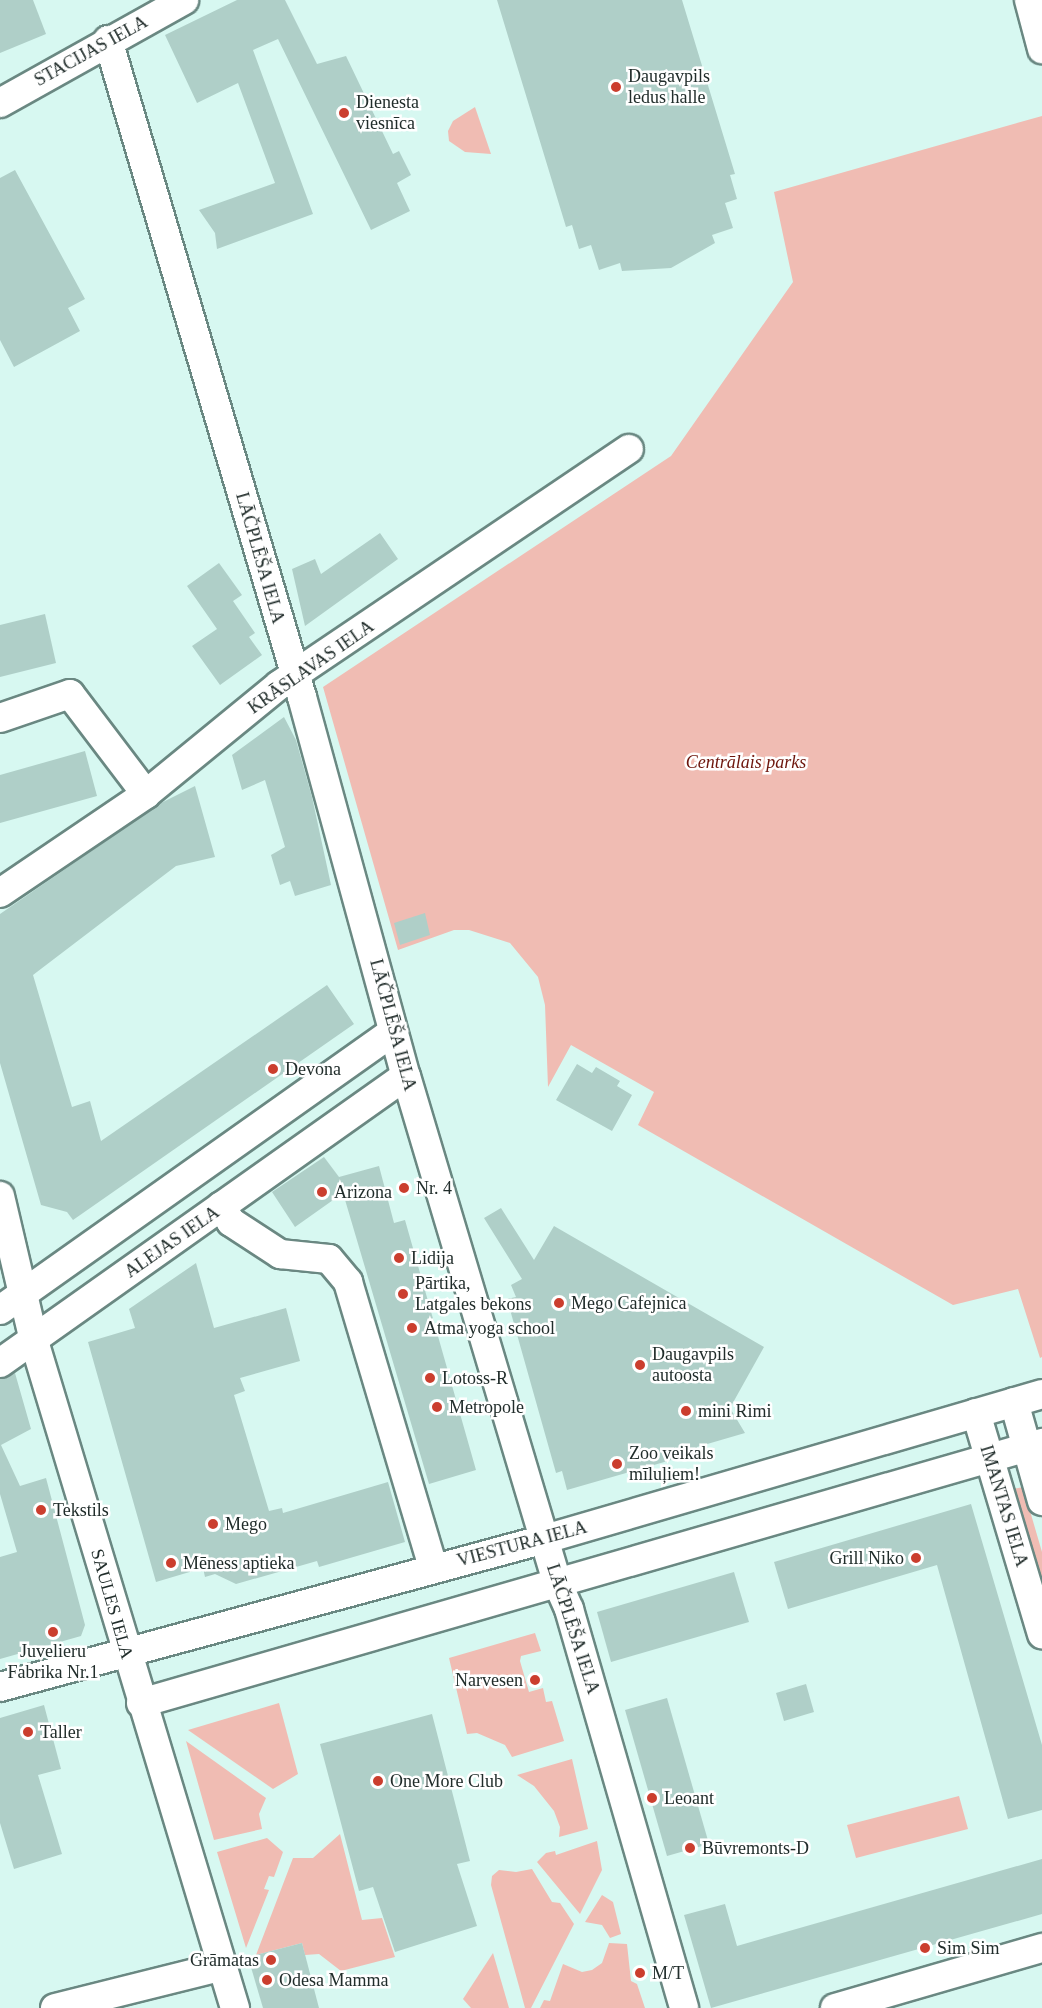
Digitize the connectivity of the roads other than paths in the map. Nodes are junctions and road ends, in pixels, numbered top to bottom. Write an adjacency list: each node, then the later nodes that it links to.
1 (184, 0): 3 (street, STACIJAS IELA)
2 (1029, 0): 4 (street)
3 (108, 40): 5 (street, STACIJAS IELA); 7 (street, LĀČPLĒŠA IELA)
4 (1042, 49)
5 (0, 103)
6 (629, 449): 7 (street, KRĀSLAVAS IELA)
7 (296, 676): 9 (street, KRĀSLAVAS IELA); 11 (street, LĀČPLĒŠA IELA)
8 (0, 718): 9 (street)
9 (146, 794): 10 (street, KRĀSLAVAS IELA)
10 (0, 893)
11 (393, 1032): 12 (street, LĀČPLĒŠA IELA); 13 (street)
12 (406, 1077): 14 (street, ALEJAS IELA); 27 (street, LĀČPLĒŠA IELA)
13 (324, 1082): 14 (street); 17 (street)
14 (344, 1119): 16 (street, ALEJAS IELA)
15 (0, 1196): 17 (street, SAULES IELA)
16 (221, 1206): 19 (street, ALEJAS IELA); 28 (street)
17 (25, 1292): 18 (street); 19 (street, SAULES IELA)
18 (0, 1310)
19 (34, 1341): 20 (street, ALEJAS IELA); 31 (street, SAULES IELA)
20 (0, 1364)
21 (1042, 1394): 22 (street, VIESTURA IELA)
22 (1014, 1402): 23 (street, VIESTURA IELA); 24 (street)
23 (976, 1413): 25 (street, IMANTAS IELA); 27 (street, VIESTURA IELA)
24 (1034, 1445): 25 (street); 26 (street)
25 (990, 1458): 29 (street); 30 (street, IMANTAS IELA)
26 (1042, 1501)
27 (545, 1539): 28 (street, VIESTURA IELA); 29 (street, LĀČPLĒŠA IELA)
28 (433, 1568): 31 (street, VIESTURA IELA)
29 (557, 1582): 33 (street); 38 (street, LĀČPLĒŠA IELA)
30 (1042, 1634)
31 (125, 1652): 32 (street, VIESTURA IELA); 33 (street, SAULES IELA)
32 (0, 1687)
33 (141, 1703): 35 (street, SAULES IELA)
34 (1042, 1948): 39 (street)
35 (223, 1966): 36 (street); 37 (street, SAULES IELA)
36 (55, 2008)
37 (235, 2008)
38 (684, 2008)
39 (835, 2008)

